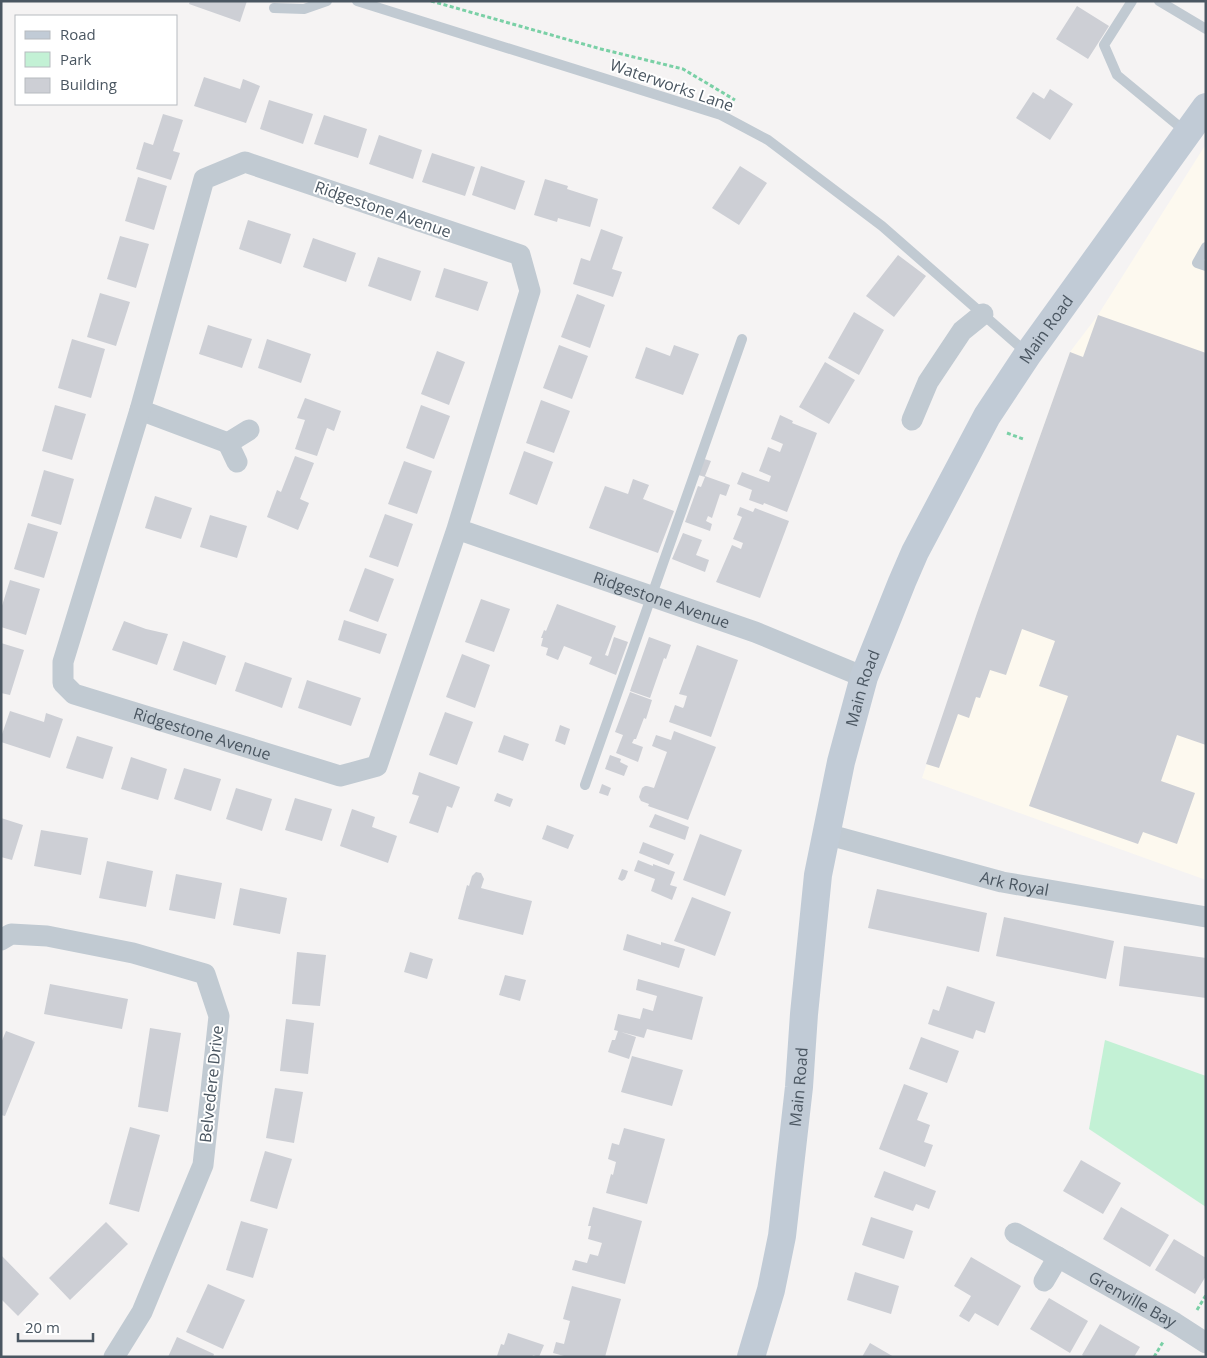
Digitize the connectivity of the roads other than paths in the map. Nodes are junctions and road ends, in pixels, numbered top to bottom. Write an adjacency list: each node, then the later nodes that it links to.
1 (327, 1): 5 (lane)
2 (357, 1): 10 (lane, Waterworks Lane)
3 (1132, 1): 7 (lane)
4 (1159, 1): 6 (lane)
5 (274, 8)
6 (1206, 28)
7 (1199, 118): 12 (main road, Main Road)
8 (1206, 247): 9 (lane)
9 (1206, 266)
10 (983, 314): 12 (lane, Waterworks Lane); 14 (street)
11 (742, 339): 19 (lane)
12 (1028, 354): 20 (main road, Main Road)
13 (140, 410): 16 (street); 18 (street, Ridgestone Avenue); 18 (street, Ridgestone Avenue)
14 (912, 420)
15 (249, 430): 16 (street)
16 (228, 443): 17 (street)
17 (237, 462)
18 (457, 529): 19 (street, Ridgestone Avenue)
19 (652, 596): 20 (street, Ridgestone Avenue); 21 (lane)
20 (864, 678): 22 (main road, Main Road)
21 (586, 785)
22 (826, 834): 23 (street, Ark Royal); 30 (main road, Main Road)
23 (1203, 914)
24 (1, 940): 29 (street, Belvedere Drive)
25 (1015, 1233): 26 (street, Grenville Bay)
26 (1058, 1257): 27 (street); 28 (street, Grenville Bay)
27 (1044, 1281)
28 (1206, 1343)
29 (114, 1357)
30 (751, 1357)

